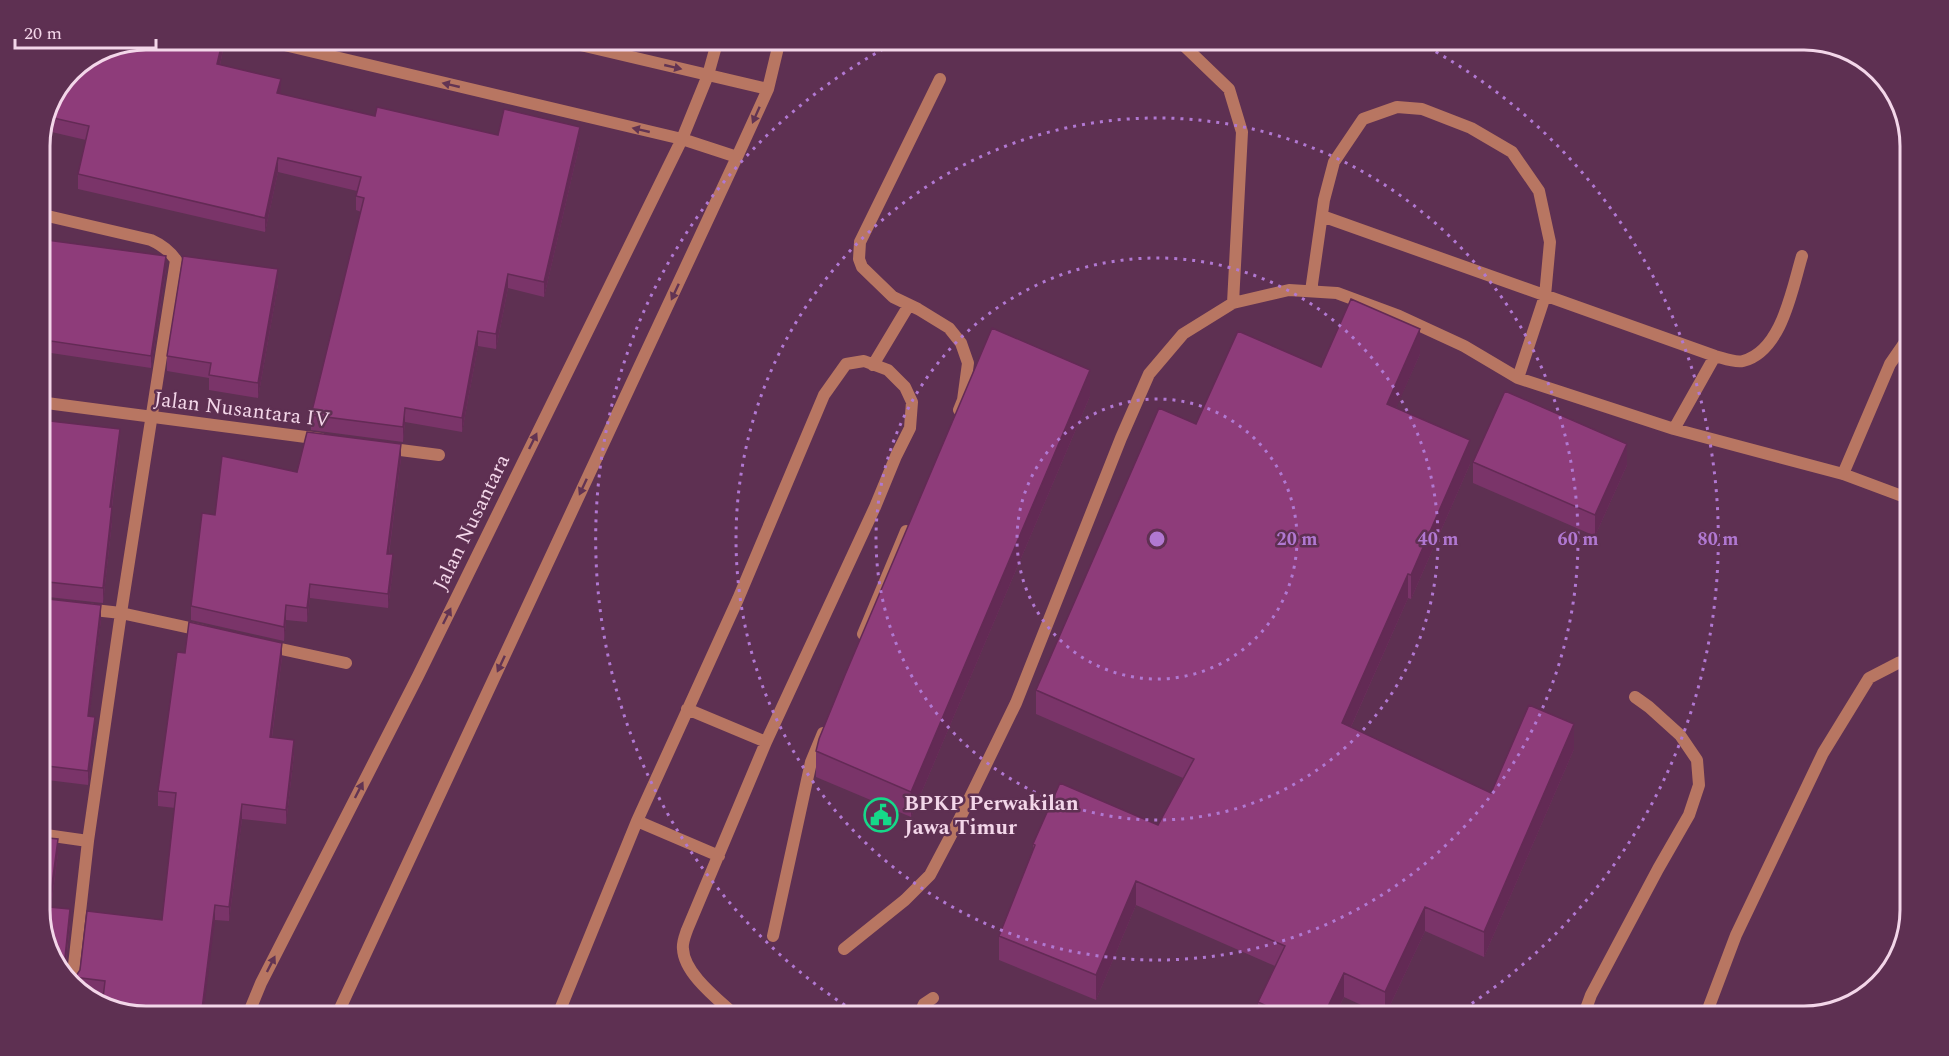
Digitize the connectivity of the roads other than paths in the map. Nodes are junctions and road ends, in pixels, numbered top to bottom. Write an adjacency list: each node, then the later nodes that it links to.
1 (305, 50): 9 (street, one-way to 1)
2 (602, 50): 6 (street, one-way to 6)
3 (715, 50): 6 (street, Jalan Nusantara)
4 (777, 50): 8 (street)
5 (1189, 50): 16 (street)
6 (708, 75): 8 (street); 9 (street, Jalan Nusantara)
7 (940, 79): 17 (street)
8 (768, 89): 10 (street, one-way to 10)
9 (682, 140): 10 (street); 51 (street, Jalan Nusantara, one-way to 9)
10 (737, 157): 52 (street, one-way to 52)
11 (1322, 216): 14 (street); 15 (street); 15 (street)
12 (50, 217): 23 (street)
13 (1802, 256): 19 (street)
14 (1311, 291): 16 (street); 21 (street)
15 (1545, 296): 19 (street); 21 (street)
16 (1233, 303): 48 (street)
17 (909, 305): 20 (street); 24 (street)
18 (1899, 351): 29 (street)
19 (1715, 356): 25 (street)
20 (873, 365): 40 (street); 42 (street)
21 (1518, 378): 25 (street)
22 (50, 403): 23 (street, Jalan Nusantara IV)
23 (150, 417): 26 (street, Jalan Nusantara IV); 33 (street)
24 (955, 419)
25 (1674, 429): 29 (street)
26 (338, 441)
27 (372, 446): 28 (street)
28 (439, 455)
29 (1843, 474): 30 (street)
30 (1899, 495)
31 (909, 524): 36 (street)
32 (74, 608): 33 (street)
33 (121, 613): 34 (street); 45 (street)
34 (211, 633)
35 (256, 643): 38 (street)
36 (858, 645)
37 (1900, 662): 57 (street)
38 (346, 663)
39 (1635, 697): 56 (street)
40 (687, 709): 42 (street); 43 (street)
41 (828, 720): 47 (street)
42 (766, 742): 46 (street)
43 (637, 821): 46 (street); 53 (street)
44 (50, 836): 45 (street)
45 (88, 841): 49 (street)
46 (719, 856): 54 (street)
47 (773, 936)
48 (844, 949)
49 (73, 974)
50 (933, 998): 55 (street)
51 (252, 1006)
52 (341, 1006)
53 (561, 1006)
54 (725, 1006)
55 (923, 1006)
56 (1587, 1006)
57 (1709, 1006)

